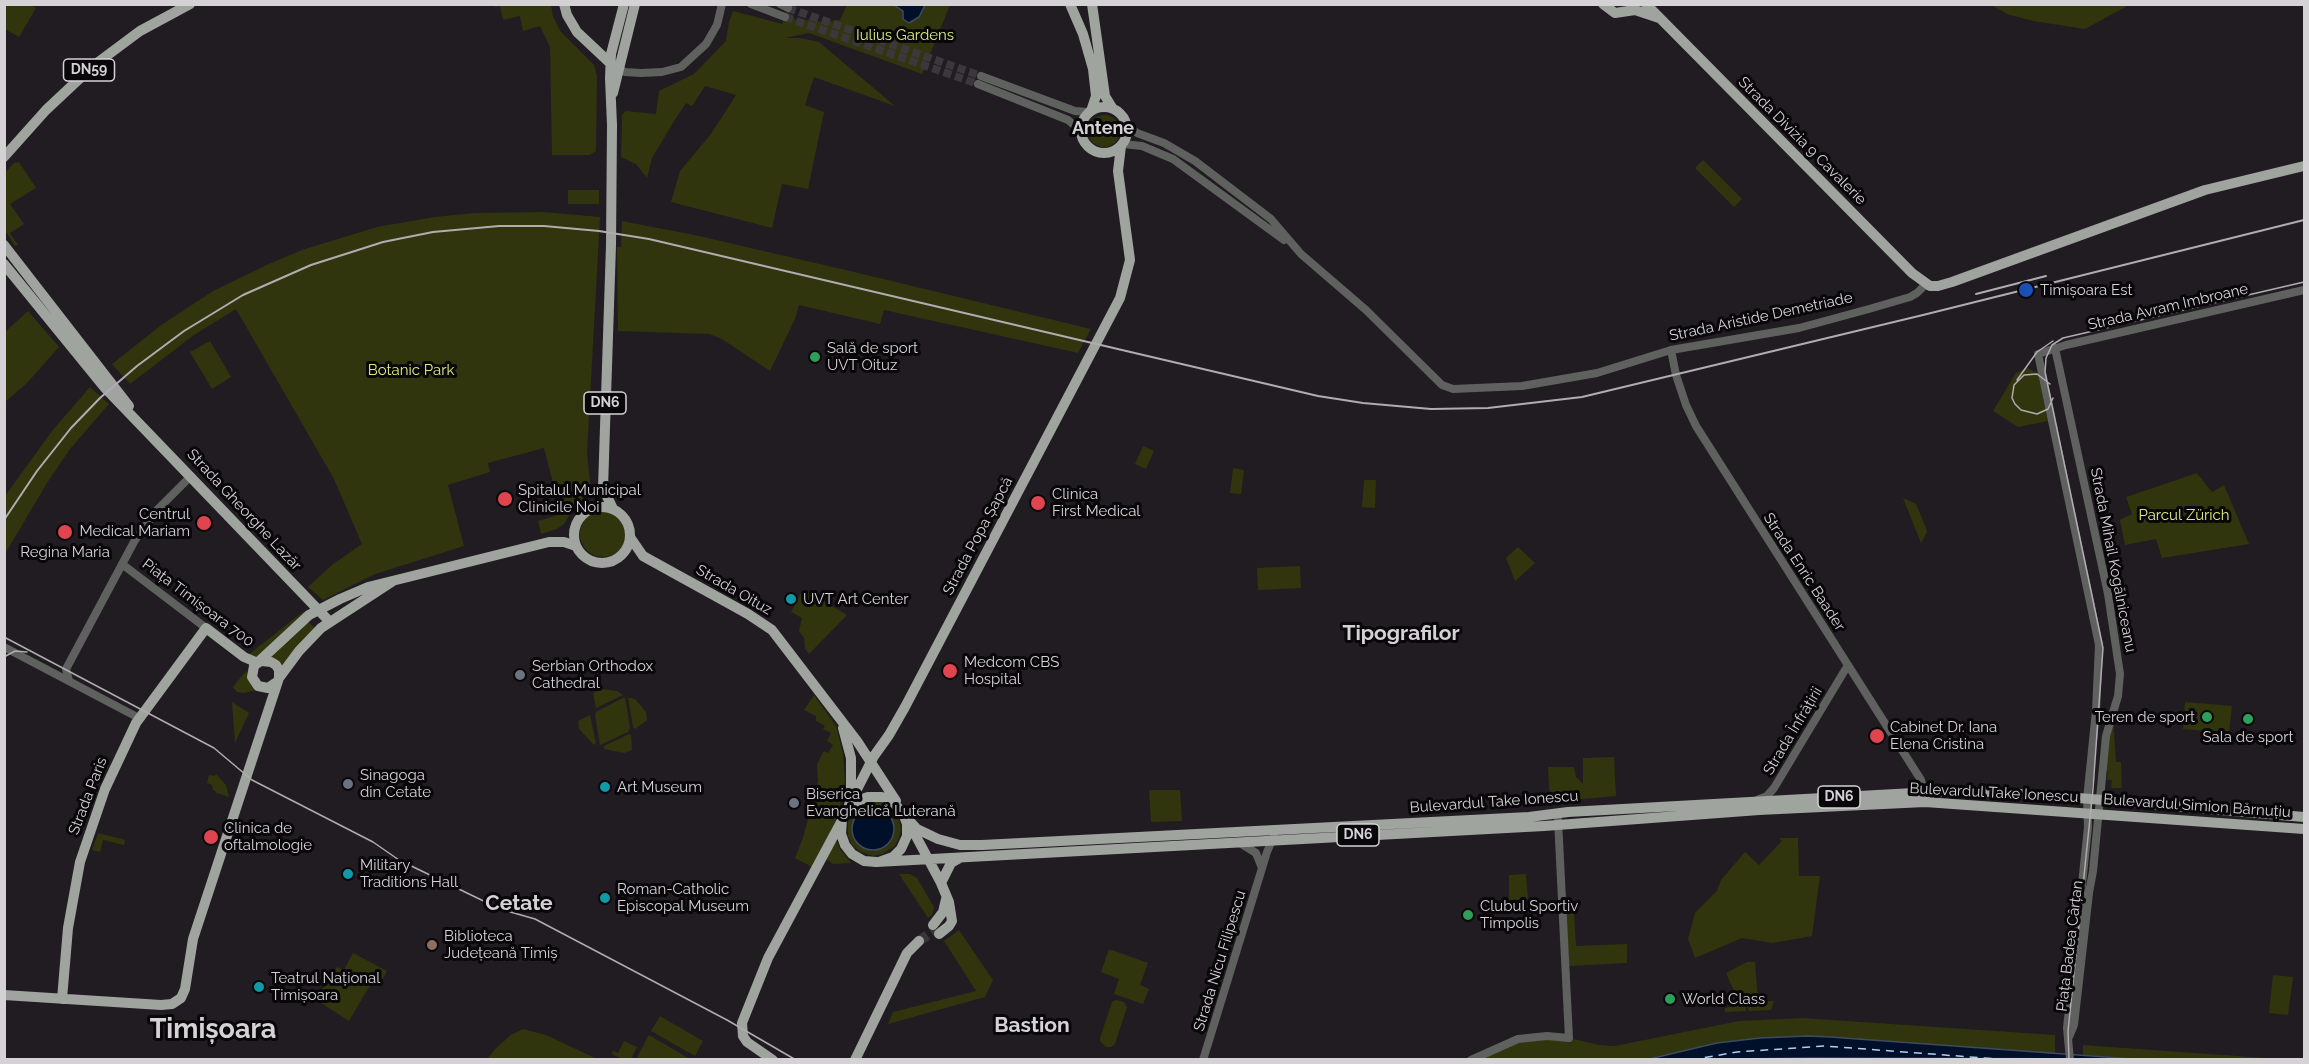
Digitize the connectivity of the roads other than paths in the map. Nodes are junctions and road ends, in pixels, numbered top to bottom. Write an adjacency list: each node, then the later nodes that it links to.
1 (173, 4): 21 (main road, DN59)
2 (190, 4): 23 (main road, DN59)
3 (564, 4): 15 (main road)
4 (624, 4): 15 (main road)
5 (635, 4): 15 (main road, DN6)
6 (722, 4): 15 (street)
7 (751, 4): 13 (street)
8 (1070, 4): 17 (main road)
9 (1092, 4): 16 (main road)
10 (1603, 4): 12 (main road)
11 (1646, 4): 14 (main road, Strada Divizia 9 Cavalerie)
12 (1629, 8): 14 (main road)
13 (785, 17)
14 (1659, 18): 29 (main road, Strada Divizia 9 Cavalerie)
15 (615, 66): 36 (main road, DN6)
16 (1113, 109): 17 (main road); 18 (main road)
17 (1090, 112): 19 (main road); 19 (street)
18 (1126, 125): 20 (main road); 26 (street)
19 (1080, 131): 22 (main road)
20 (1122, 145): 22 (main road); 25 (main road, Strada Popa Șapcă); 26 (street)
21 (4, 146)
22 (1100, 153): 25 (main road)
23 (4, 157)
24 (2304, 166): 29 (main road, Strada Aristide Demetriade)
25 (1118, 171): 57 (main road, Strada Popa Șapcă)
26 (1290, 243): 32 (street, Strada Aristide Demetriade)
27 (4, 245): 34 (main road, Strada Gheorghe Lazăr)
28 (4, 264): 34 (main road, Strada Gheorghe Lazăr)
29 (1926, 284): 32 (street, Strada Aristide Demetriade)
30 (2304, 290): 31 (street, Strada Avram Imbroane)
31 (2055, 348): 33 (street, Strada Avram Imbroane); 63 (street, Strada Mihail Kogălniceanu)
32 (1671, 350): 52 (street, Strada Enric Baader)
33 (2038, 354): 62 (street, Strada Mihail Kogălniceanu)
34 (137, 419): 35 (main road, Strada Gheorghe Lazăr)
35 (191, 476): 45 (street); 47 (main road, Strada Gheorghe Lazăr)
36 (603, 488): 37 (main road, DN6); 38 (main road, DN6)
37 (592, 508): 38 (main road); 39 (main road, DN6)
38 (613, 509): 40 (main road, DN6)
39 (575, 527): 41 (main road); 42 (main road)
40 (630, 537): 43 (main road); 44 (main road, Strada Oituz / DN6)
41 (555, 541): 42 (main road); 46 (main road)
42 (576, 546): 43 (main road, DN6)
43 (621, 556): 44 (main road, Strada Oituz / DN6)
44 (643, 556): 56 (main road, Strada Oituz / DN6)
45 (122, 564): 49 (street, Piața Timișoara 700); 54 (street)
46 (393, 581): 47 (main road); 48 (main road)
47 (319, 610): 48 (main road, Strada Gheorghe Lazăr); 51 (main road)
48 (330, 621): 53 (main road)
49 (206, 628): 51 (main road, Piața Timișoara 700); 55 (main road, Strada Paris)
50 (5, 649): 54 (street)
51 (260, 662): 53 (main road); 53 (main road)
52 (1851, 669): 61 (street, Strada Enric Baader); 64 (street, Strada Înfrățirii)
53 (278, 680): 82 (main road)
54 (69, 681): 55 (street)
55 (140, 718): 82 (main road, Strada Paris)
56 (841, 722): 58 (main road, Strada Oituz / DN6); 67 (main road, Strada Oituz / DN6)
57 (886, 739): 58 (main road); 59 (main road, Strada Popa Șapcă); 60 (main road)
58 (857, 741): 59 (main road, Strada Oituz / DN6)
59 (870, 762): 60 (main road, DN6); 67 (main road, Strada Popa Șapcă)
60 (884, 785): 65 (main road, DN6)
61 (1925, 797): 62 (main road, Bulevardul Take Ionescu / DN6); 64 (main road, Bulevardul Take Ionescu / DN6); 66 (main road, Bulevardul Take Ionescu / DN6); 70 (main road, Bulevardul Take Ionescu / DN6)
62 (2087, 799): 63 (main road, Bulevardul Take Ionescu / DN6); 66 (street, Strada Mihail Kogălniceanu)
63 (2100, 800): 66 (street, Strada Mihail Kogălniceanu); 69 (main road, Bulevardul Simion Bărnuțiu / DN6)
64 (1753, 802): 68 (main road, Bulevardul Take Ionescu / DN6)
65 (902, 811): 67 (main road, DN6); 72 (main road, Bulevardul Take Ionescu / DN6); 75 (main road); 76 (main road)
66 (2093, 813): 71 (main road, Bulevardul Simion Bărnuțiu / DN6); 87 (street, Piața Badea Cârțan)
67 (845, 814): 76 (main road, DN6); 83 (main road)
68 (1558, 814): 70 (street); 72 (main road, Bulevardul Take Ionescu / DN6)
69 (2304, 817)
70 (1558, 825): 72 (main road, Bulevardul Take Ionescu / DN6); 86 (street)
71 (2304, 829)
72 (1275, 835): 73 (main road, Bulevardul Take Ionescu / DN6); 77 (street, Strada Nicu Filipescu)
73 (1237, 842): 74 (main road, Bulevardul Take Ionescu / DN6); 77 (street)
74 (966, 857): 75 (main road, Bulevardul Take Ionescu / DN6); 78 (main road)
75 (928, 859): 76 (main road, DN6); 78 (main road)
76 (879, 862)
77 (1262, 870): 85 (street, Strada Nicu Filipescu)
78 (942, 883): 79 (main road)
79 (946, 894): 79 (main road)
80 (919, 941): 84 (main road)
81 (4, 995): 82 (main road)
82 (62, 999)
83 (771, 1058)
84 (855, 1059)
85 (1203, 1059)
86 (1471, 1059)
87 (2070, 1059)

